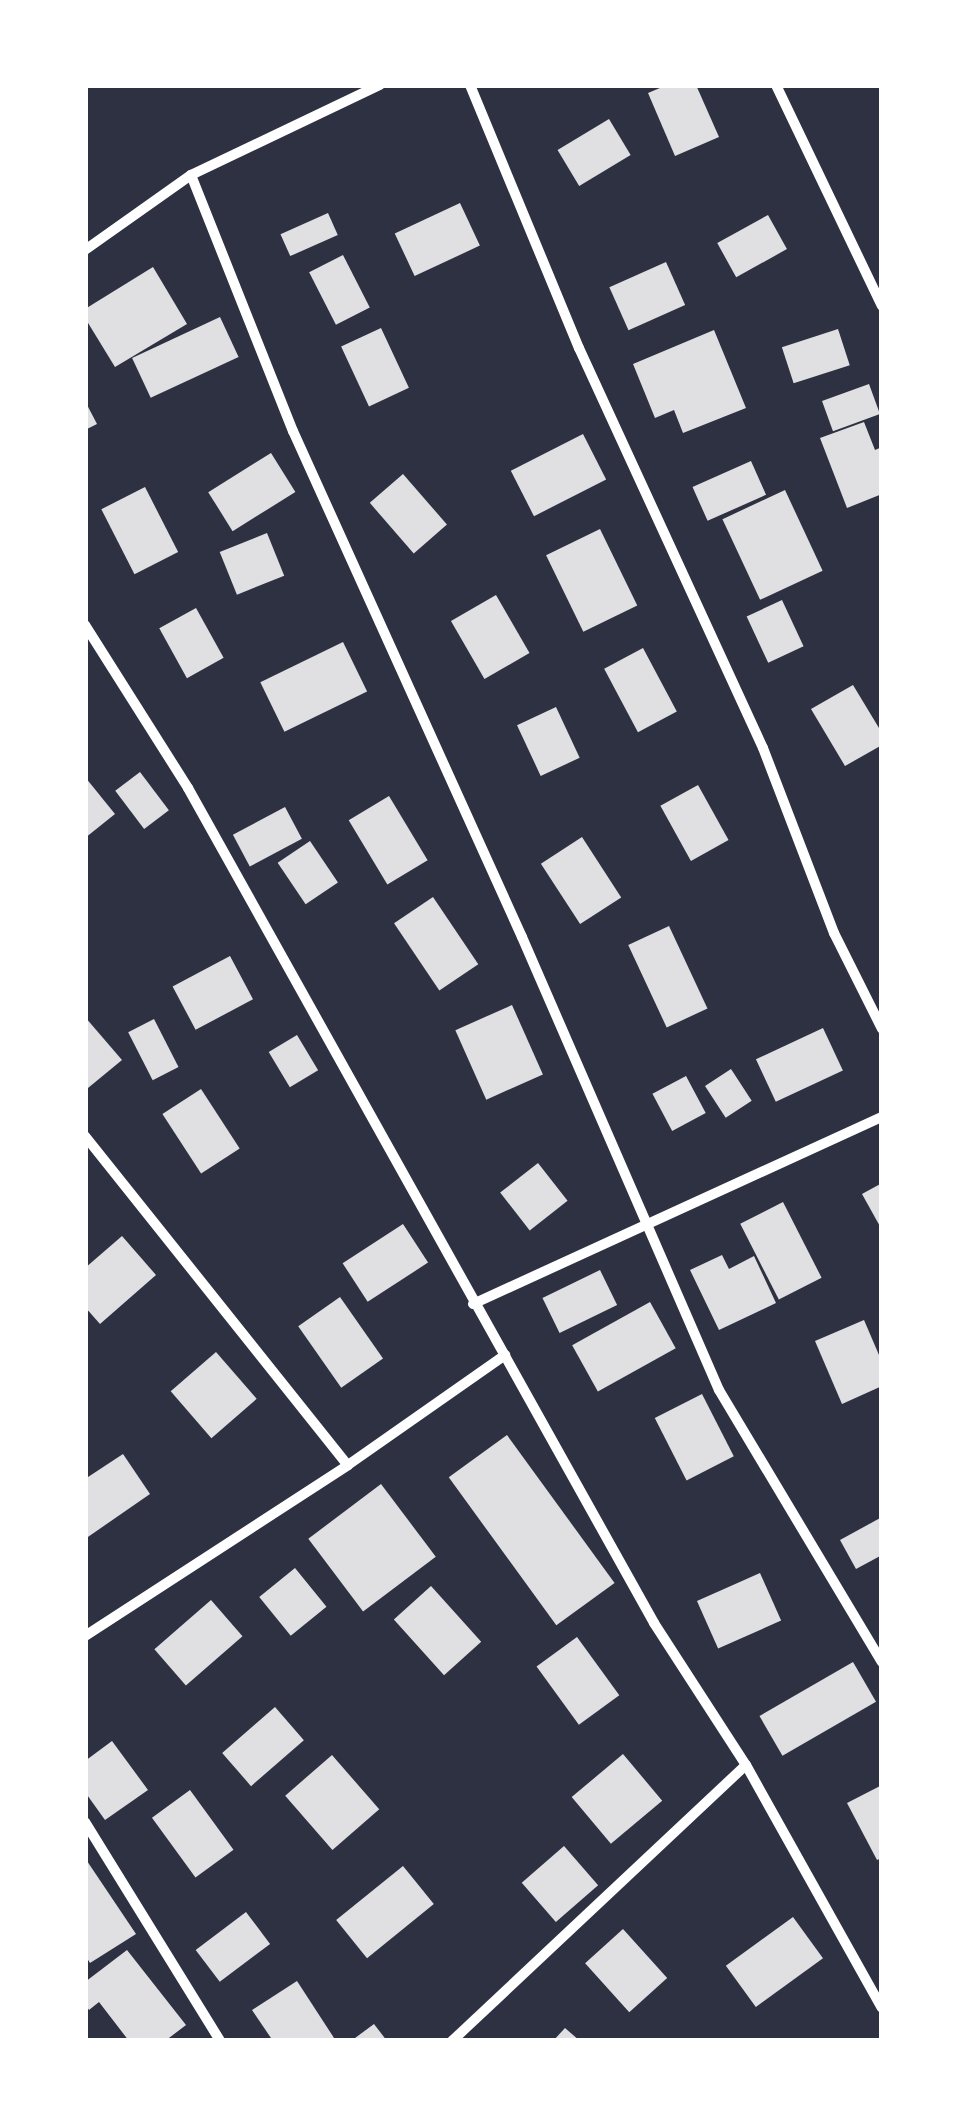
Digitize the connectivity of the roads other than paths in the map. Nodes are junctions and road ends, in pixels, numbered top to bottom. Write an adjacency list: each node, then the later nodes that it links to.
1 (380, 85): 4 (street)
2 (470, 85): 8 (street)
3 (776, 85): 6 (street)
4 (191, 174): 5 (street); 11 (street)
5 (85, 250)
6 (882, 306)
7 (85, 625): 12 (street)
8 (882, 1029)
9 (882, 1117): 11 (street)
10 (85, 1136): 14 (street)
11 (645, 1227): 12 (street); 16 (street)
12 (473, 1304): 13 (street)
13 (504, 1355): 14 (street); 17 (street)
14 (348, 1465): 15 (street)
15 (86, 1634)
16 (882, 1662)
17 (746, 1766): 19 (street); 21 (street)
18 (85, 1822): 20 (street)
19 (882, 2008)
20 (220, 2041)
21 (452, 2041)

